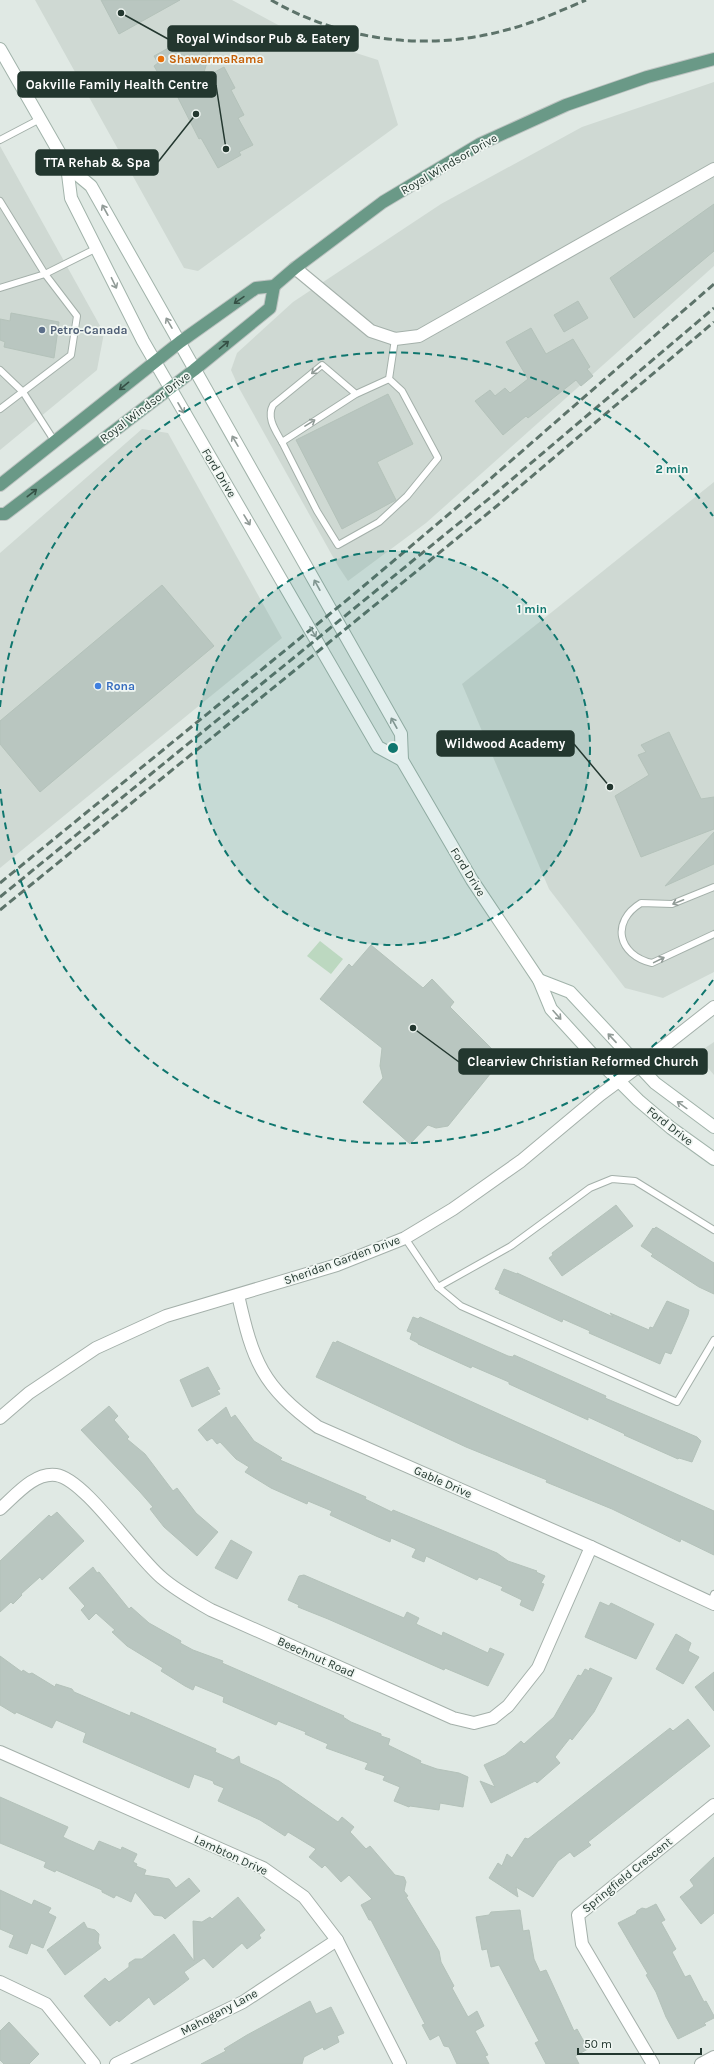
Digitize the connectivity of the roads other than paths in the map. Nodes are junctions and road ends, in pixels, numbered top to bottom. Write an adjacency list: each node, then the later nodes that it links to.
1 (0, 49): 3 (street, Ford Drive)
2 (714, 59): 9 (main road, Royal Windsor Drive)
3 (40, 119): 4 (lane); 5 (street, Ford Drive)
4 (0, 140)
5 (67, 166): 8 (street, Ford Drive); 14 (street, Ford Drive, one-way to 5)
6 (714, 169): 13 (street)
7 (0, 201): 10 (lane)
8 (97, 248): 10 (lane); 15 (street, Ford Drive, one-way to 15)
9 (295, 268): 11 (main road, Royal Windsor Drive); 13 (street)
10 (45, 274): 12 (lane); 20 (lane)
11 (274, 286): 14 (main road, one-way to 14); 17 (main road, Royal Windsor Drive, one-way to 11)
12 (0, 288)
13 (394, 339): 18 (lane)
14 (180, 342): 15 (main road); 17 (street, Ford Drive)
15 (155, 362): 19 (street, Ford Drive); 23 (main road, one-way to 23)
16 (0, 370): 20 (lane)
17 (194, 370): 19 (main road, Royal Windsor Drive); 27 (street, Ford Drive, one-way to 17)
18 (389, 379): 21 (lane); 24 (lane)
19 (169, 388): 26 (main road, Royal Windsor Drive, one-way to 19); 27 (street, Ford Drive, one-way to 27)
20 (23, 392): 22 (lane); 23 (lane)
21 (356, 394): 24 (lane, one-way to 21); 24 (lane, one-way to 24)
22 (0, 409)
23 (55, 442): 25 (main road)
24 (282, 442)
25 (0, 485)
26 (0, 514)
27 (402, 760): 30 (street, Ford Drive)
28 (714, 887): 29 (lane, one-way to 29)
29 (714, 934)
30 (539, 980): 32 (street, Ford Drive, one-way to 30); 33 (street, Ford Drive, one-way to 33)
31 (714, 1007): 32 (street, Sheridan Garden Drive)
32 (639, 1066): 33 (street, Sheridan Garden Drive); 34 (street, Ford Drive, one-way to 32)
33 (619, 1081): 35 (street, Ford Drive); 37 (street, Sheridan Garden Drive)
34 (714, 1127)
35 (714, 1159)
36 (714, 1230): 38 (lane)
37 (405, 1238): 38 (lane); 39 (street, Sheridan Garden Drive)
38 (438, 1288): 40 (lane)
39 (238, 1296): 41 (street, Sheridan Garden Drive); 43 (street, Gable Drive)
40 (714, 1340)
41 (0, 1418)
42 (0, 1509): 43 (street, Beechnut Road)
43 (591, 1547): 44 (street, Gable Drive)
44 (713, 1600)
45 (0, 1752): 47 (street, Lambton Drive)
46 (714, 1805): 53 (street, Springfield Crescent)
47 (337, 1940): 51 (street, Mahogany Lane); 52 (street, Lambton Drive)
48 (0, 1982): 50 (street)
49 (714, 2057): 54 (street)
50 (94, 2064)
51 (116, 2064)
52 (400, 2064)
53 (653, 2064)
54 (701, 2064)

